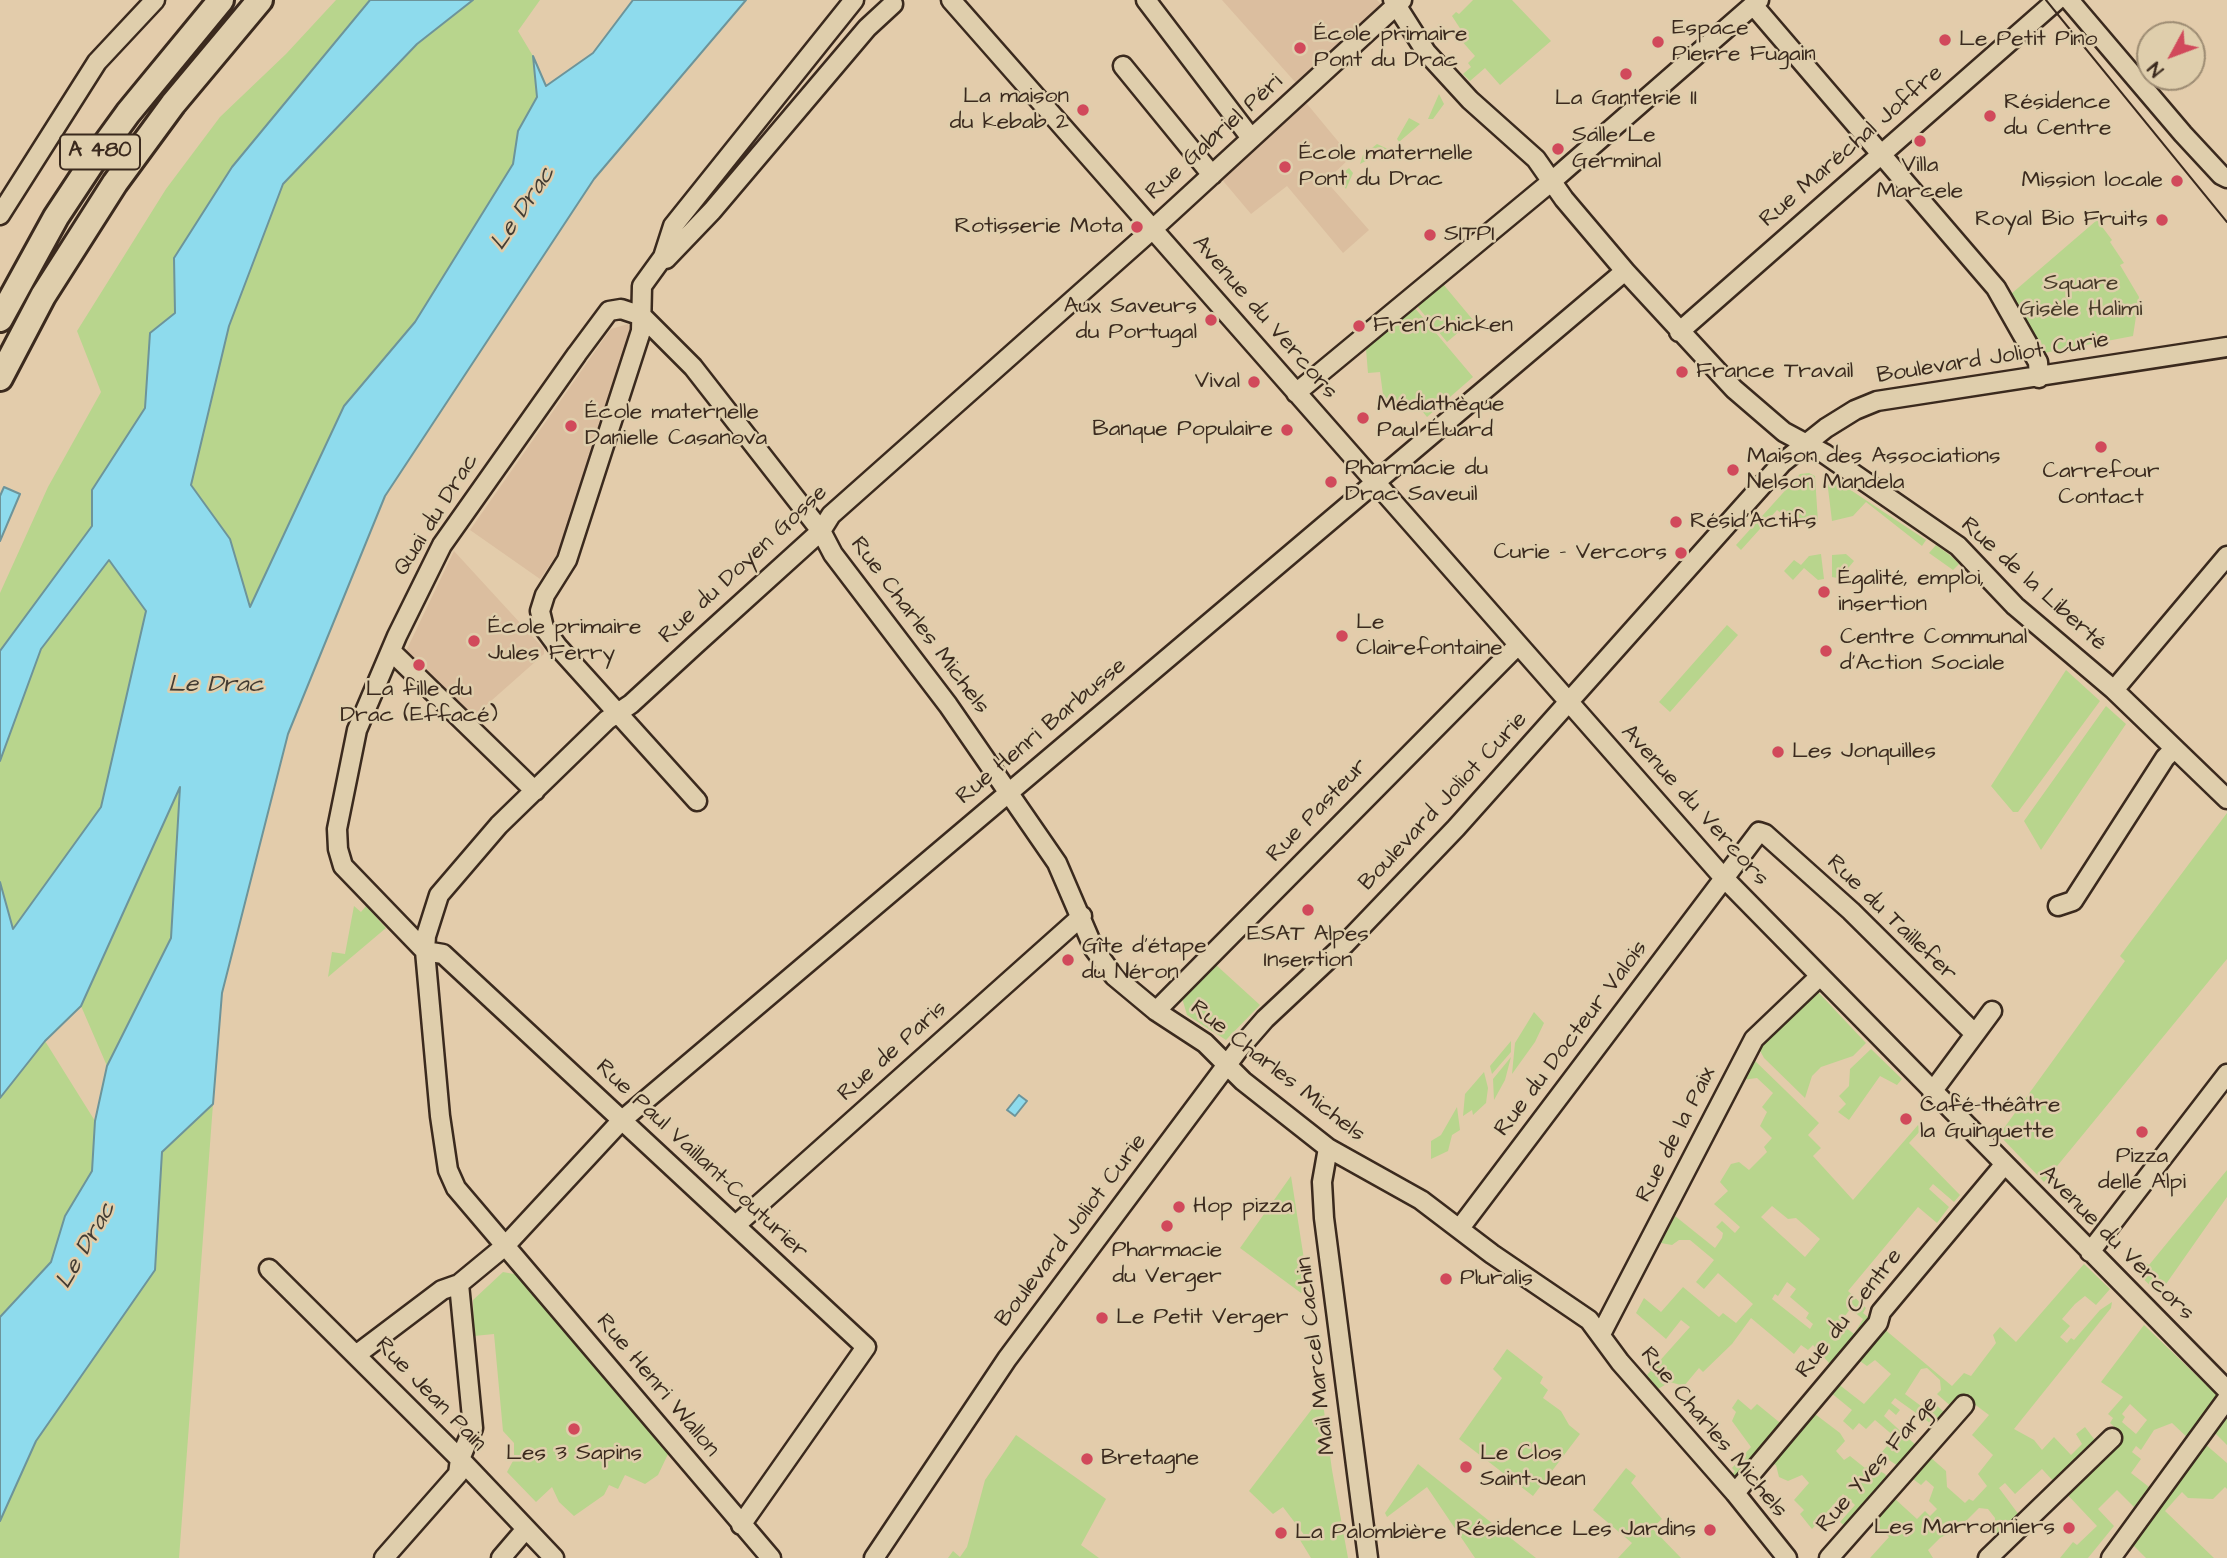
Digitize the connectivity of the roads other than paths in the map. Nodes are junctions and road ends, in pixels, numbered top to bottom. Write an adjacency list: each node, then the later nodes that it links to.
1 (155, 0): 18 (street)
2 (221, 0): 23 (highway, A 480)
3 (854, 0): 20 (street)
4 (951, 0): 19 (street, Avenue du Vercors)
5 (1146, 0): 13 (street)
6 (2057, 0): 14 (street, Rue Maréchal Joffre)
7 (2069, 0): 16 (street)
8 (1398, 2): 13 (street, Rue Gabriel Péri); 17 (street, Rue de la Liberté)
9 (1756, 3): 14 (street); 17 (street)
10 (258, 4): 26 (highway, A 480)
11 (893, 4): 20 (street)
12 (1124, 66): 15 (street)
13 (1251, 138): 15 (street, Rue Gabriel Péri)
14 (1882, 154): 24 (street, Rue Maréchal Joffre); 27 (street)
15 (1212, 176): 19 (street, Rue Gabriel Péri)
16 (2227, 177)
17 (1552, 181): 21 (street, Rue de la Liberté); 28 (street)
18 (0, 215)
19 (1154, 228): 28 (street, Avenue du Vercors); 31 (street, Rue du Doyen Gosse)
20 (663, 257): 22 (street)
21 (1625, 271): 24 (street, Rue de la Liberté); 30 (street, Rue Henri Barbusse)
22 (642, 316): 31 (street, Rue Charles Michels); 34 (street, Quai du Drac); 37 (street)
23 (0, 319)
24 (1679, 332): 29 (street, Rue de la Liberté)
25 (2227, 347): 27 (street, Boulevard Joliot Curie)
26 (0, 378)
27 (2039, 378): 29 (street, Boulevard Joliot Curie)
28 (1296, 393): 30 (street, Avenue du Vercors)
29 (1804, 443): 35 (street, Rue de la Liberté); 36 (street, Boulevard Joliot Curie)
30 (1375, 483): 33 (street, Avenue du Vercors); 40 (street, Rue Henri Barbusse)
31 (821, 531): 37 (street, Rue du Doyen Gosse); 40 (street, Rue Charles Michels)
32 (2227, 556): 35 (street)
33 (1517, 646): 36 (street, Avenue du Vercors); 50 (street, Rue Pasteur)
34 (392, 652): 39 (street); 43 (street, Quai du Drac)
35 (2114, 690): 38 (street, Rue de la Liberté)
36 (1568, 704): 44 (street, Avenue du Vercors); 52 (street, Boulevard Joliot Curie)
37 (618, 713): 39 (street, Rue du Doyen Gosse); 42 (street)
38 (2174, 749): 41 (street, Rue de la Liberté); 45 (street)
39 (535, 791): 47 (street, Rue du Doyen Gosse)
40 (1010, 791): 46 (street, Rue Charles Michels); 55 (street, Rue Henri Barbusse)
41 (2227, 799)
42 (697, 801)
43 (344, 866): 47 (street, Rue Paul Vaillant-Couturier)
44 (1723, 877): 48 (street, Avenue du Vercors); 51 (street, Rue du Taillefer); 59 (street, Rue du Docteur Valois)
45 (2058, 906)
46 (1082, 916): 50 (street, Rue Charles Michels); 58 (street, Rue de Paris)
47 (425, 951): 55 (street, Rue Paul Vaillant-Couturier); 60 (street, Rue du Doyen Gosse)
48 (1821, 976): 54 (street, Avenue du Vercors); 64 (street, Rue de la Paix)
49 (1992, 1010): 51 (street)
50 (1156, 1011): 52 (street, Rue Charles Michels)
51 (1975, 1034): 54 (street)
52 (1226, 1066): 56 (street, Rue Charles Michels); 78 (street, Boulevard Joliot Curie)
53 (2227, 1074): 61 (street)
54 (1932, 1092): 57 (street, Avenue du Vercors)
55 (621, 1121): 58 (street, Rue Paul Vaillant-Couturier); 60 (street, Rue Henri Barbusse)
56 (1328, 1148): 59 (street, Rue Charles Michels); 79 (street, Mail Marcel Cachin)
57 (2004, 1166): 61 (street, Avenue du Vercors); 71 (street, Rue du Centre)
58 (737, 1224): 72 (street, Rue Paul Vaillant-Couturier)
59 (1460, 1228): 64 (street, Rue Charles Michels)
60 (505, 1246): 63 (street, Rue Henri Barbusse); 72 (street, Rue Henri Wallon)
61 (2090, 1252): 66 (street, Avenue du Vercors)
62 (269, 1269): 65 (street, Rue Jean Pain)
63 (459, 1284): 65 (street); 70 (street)
64 (1601, 1334): 71 (street, Rue Charles Michels)
65 (356, 1354): 70 (street, Rue Jean Pain)
66 (2227, 1390)
67 (2227, 1399): 83 (street)
68 (1964, 1405): 81 (street, Rue Yves Farge)
69 (2112, 1438): 82 (street)
70 (460, 1459): 73 (street, Rue Jean Pain); 74 (street)
71 (1734, 1493): 80 (street, Rue Charles Michels)
72 (741, 1525): 77 (street, Rue Henri Wallon)
73 (525, 1530): 75 (street); 76 (street, Rue Jean Pain)
74 (384, 1558)
75 (501, 1558)
76 (554, 1558)
77 (771, 1558)
78 (874, 1558)
79 (1367, 1558)
80 (1787, 1558)
81 (1829, 1558)
82 (1988, 1558)
83 (2110, 1558)

